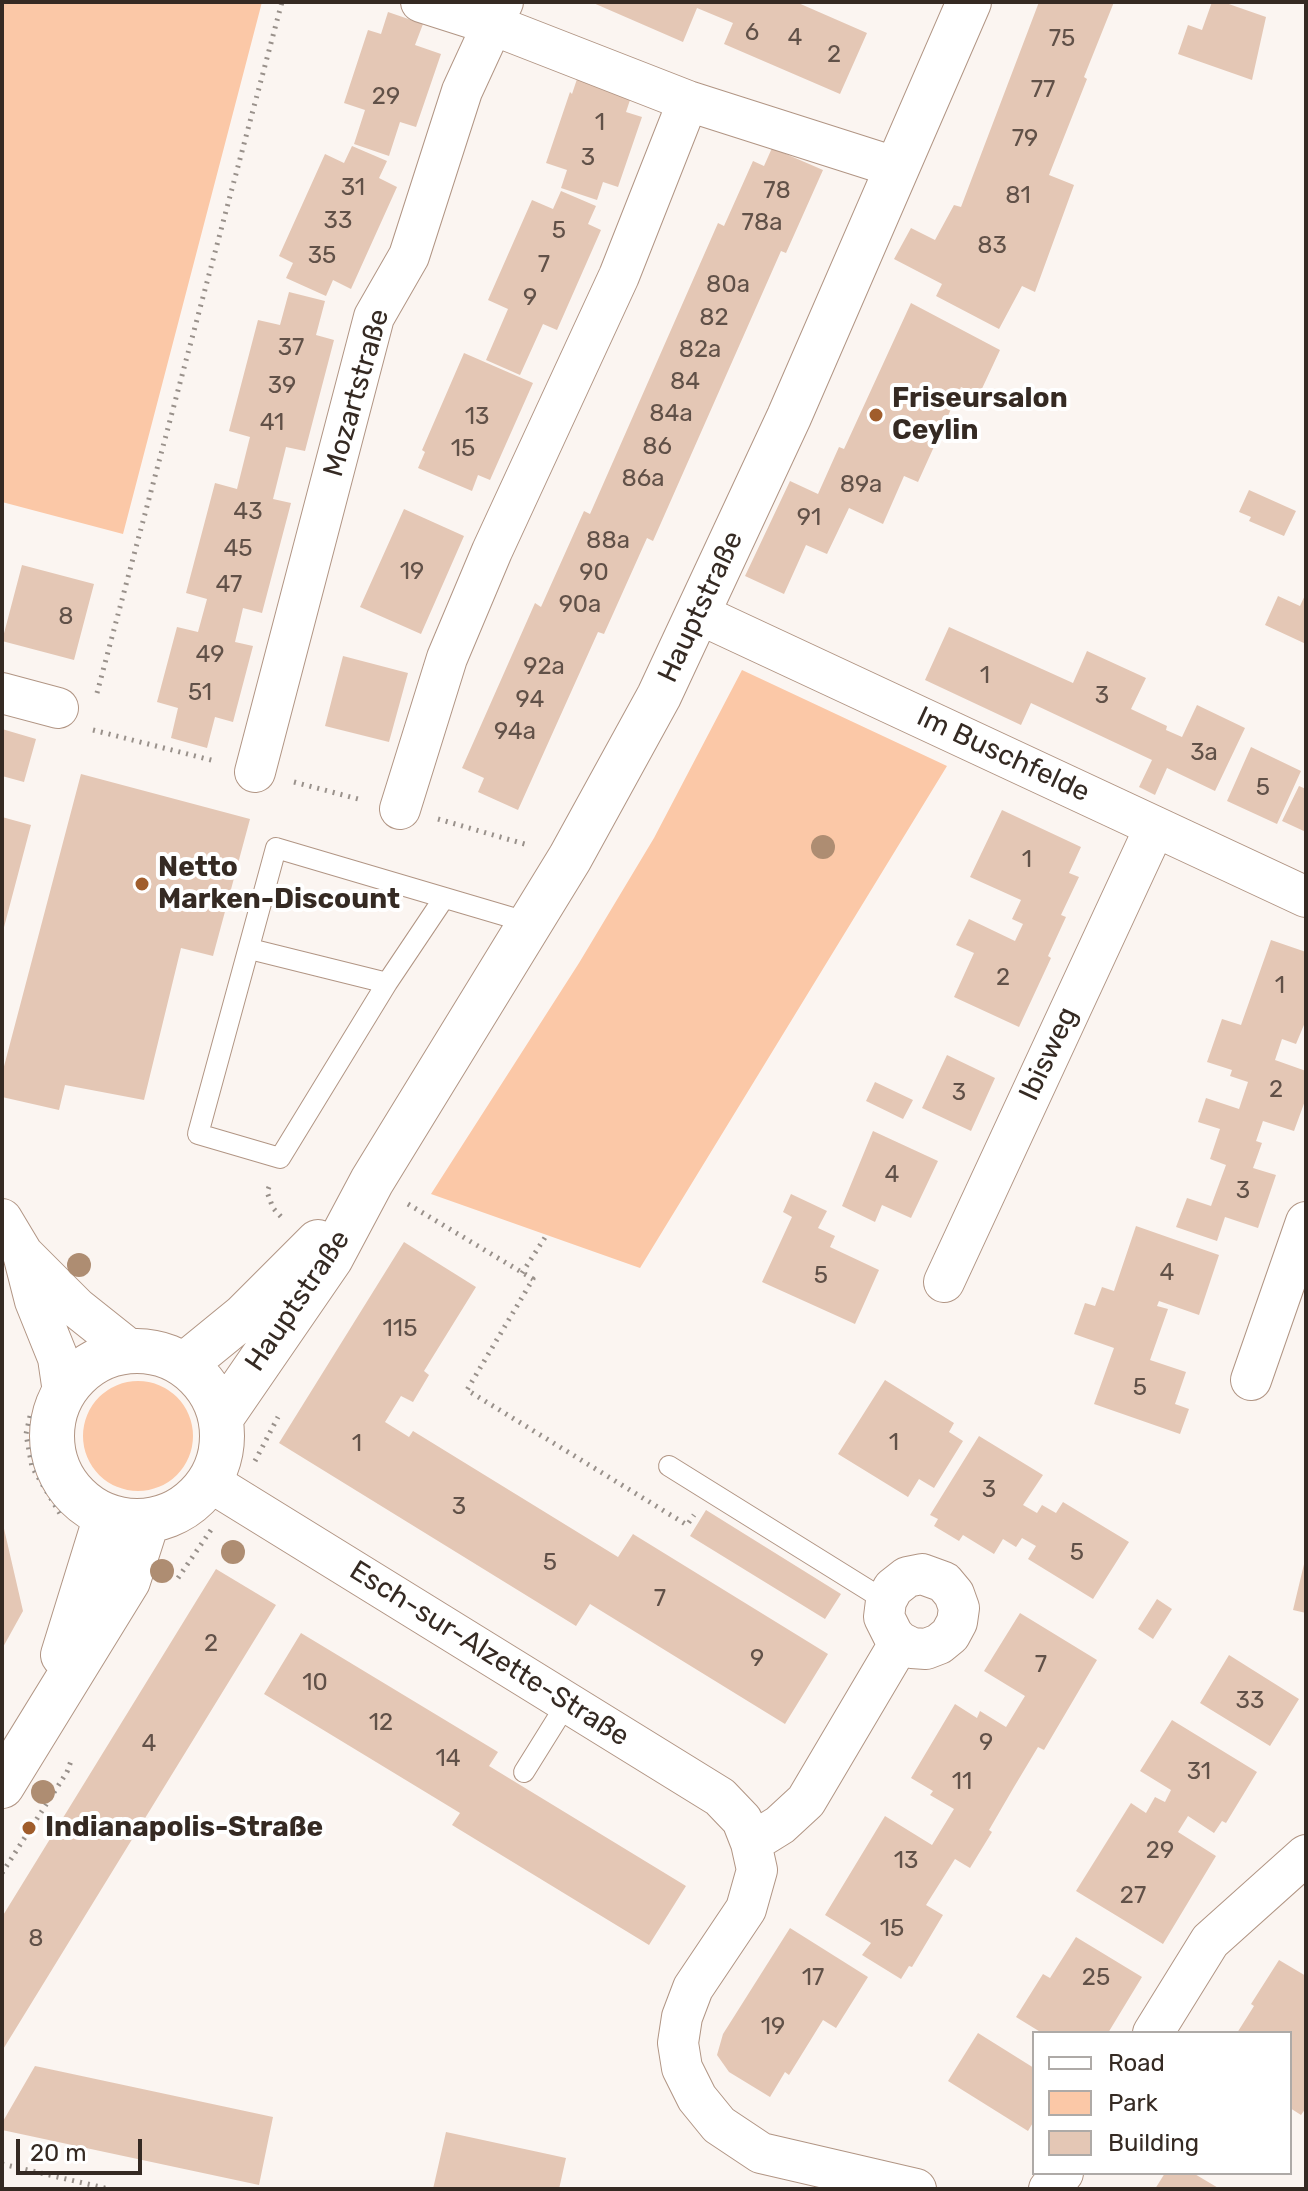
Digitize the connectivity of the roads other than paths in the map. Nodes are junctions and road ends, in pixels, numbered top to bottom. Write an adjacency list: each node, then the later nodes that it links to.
1 (421, 2): 3 (street)
2 (969, 2): 5 (street, Hauptstraße)
3 (498, 14): 4 (street); 9 (street, Mozartstraße)
4 (688, 101): 5 (street); 10 (street)
5 (898, 168): 6 (street, Hauptstraße)
6 (699, 614): 11 (street, Im Buschfelde); 14 (street, Hauptstraße)
7 (2, 693): 8 (street)
8 (73, 718)
9 (255, 772)
10 (400, 809)
11 (1155, 827): 12 (street, Im Buschfelde); 21 (street, Ibisweg)
12 (1306, 897)
13 (444, 898): 14 (lane); 15 (lane); 16 (lane)
14 (530, 923): 17 (street, Hauptstraße)
15 (250, 949): 16 (lane); 16 (lane)
16 (387, 983)
17 (372, 1181): 23 (street, Hauptstraße); 26 (street, Hauptstraße)
18 (2, 1219): 20 (street)
19 (1306, 1222): 24 (street)
20 (23, 1254): 22 (street); 25 (street)
21 (944, 1282)
22 (131, 1351): 23 (street); 25 (street)
23 (184, 1365): 26 (street)
24 (1251, 1380)
25 (47, 1400): 29 (street)
26 (221, 1418): 28 (street)
27 (669, 1466): 30 (lane)
28 (210, 1482): 29 (street); 32 (street, Esch-sur-Alzette-Straße)
29 (106, 1519): 34 (street)
30 (886, 1601): 31 (street); 31 (street)
31 (900, 1642): 35 (street)
32 (567, 1703): 33 (lane); 35 (street, Esch-sur-Alzette-Straße)
33 (524, 1772)
34 (2, 1786)
35 (751, 1843): 38 (street)
36 (1306, 1855): 37 (street)
37 (1154, 2031)
38 (916, 2189)

